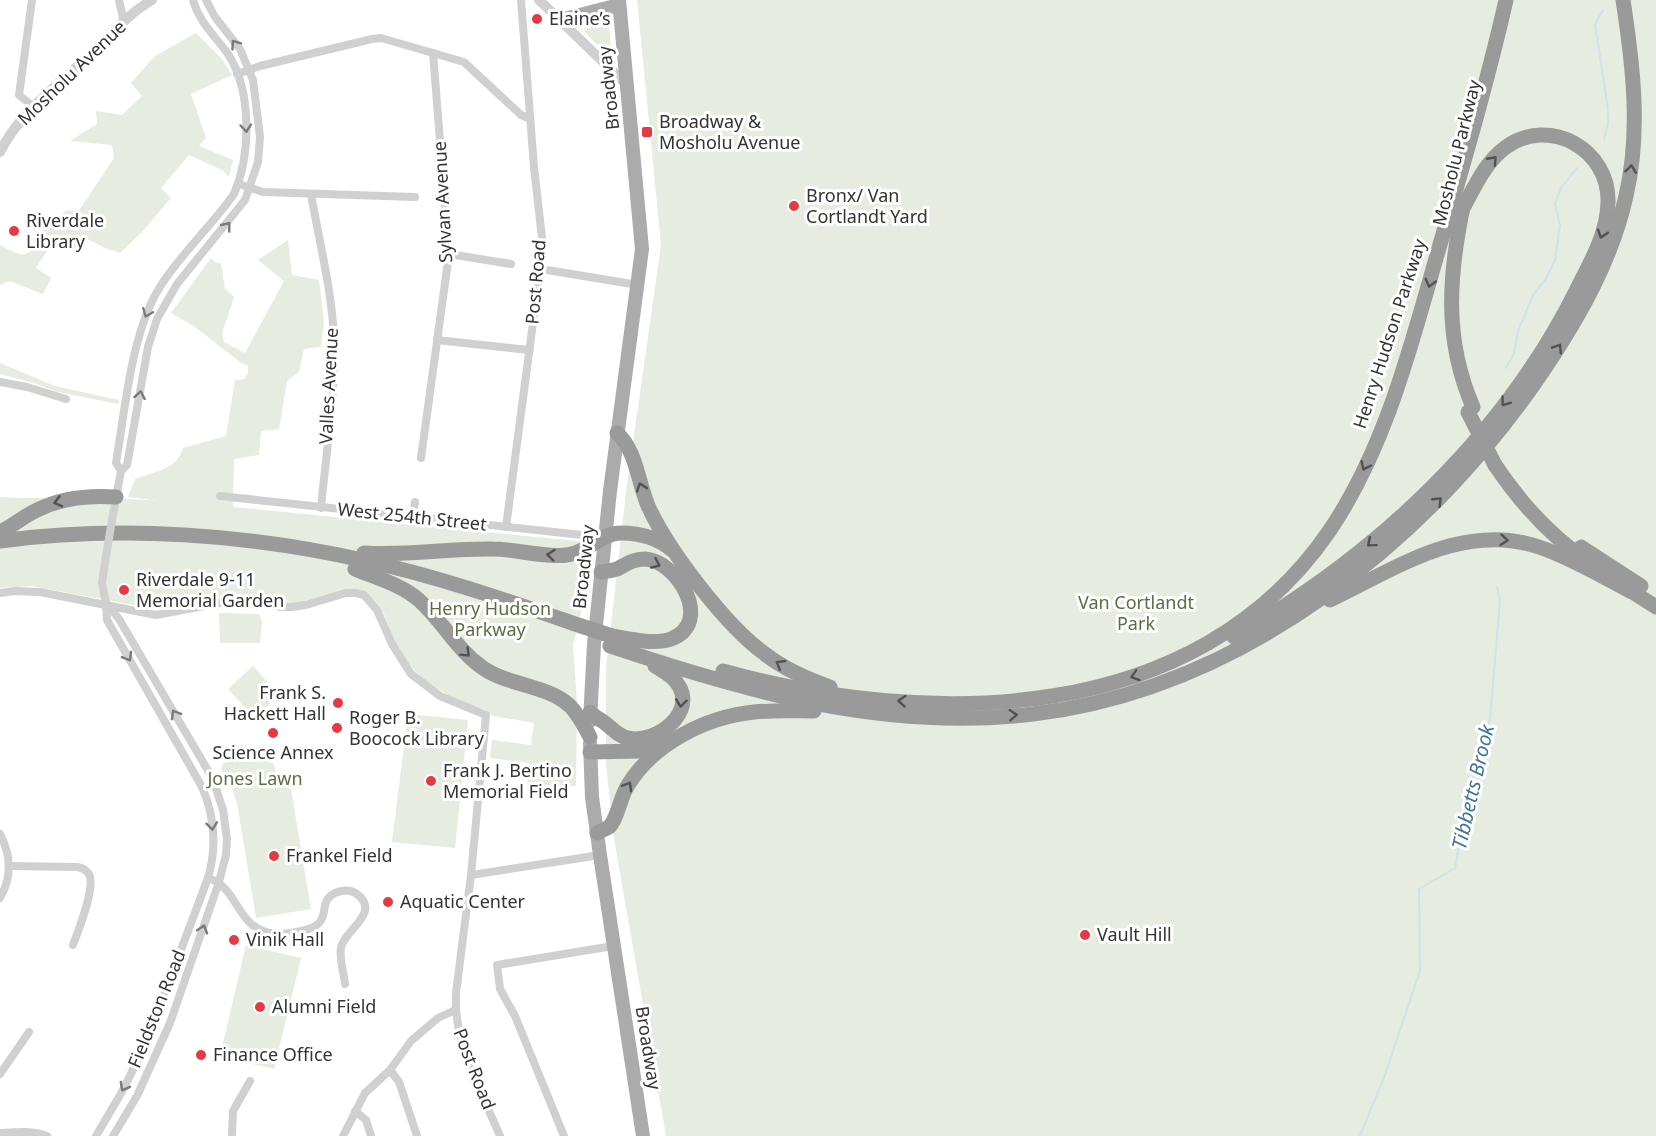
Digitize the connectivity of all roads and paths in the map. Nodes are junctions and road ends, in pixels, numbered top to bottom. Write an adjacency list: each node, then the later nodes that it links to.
1 (32, 0): 18 (street)
2 (119, 0): 13 (street)
3 (152, 0): 13 (street, Mosholu Avenue)
4 (193, 0): 16 (street, Fieldston Road)
5 (206, 0): 15 (street, Fieldston Road, one-way to 5)
6 (521, 0): 19 (street, Post Road)
7 (539, 0): 12 (street)
8 (1506, 0): 25 (highway, Henry Hudson Parkway)
9 (1516, 0): 25 (highway, Mosholu Parkway)
10 (1623, 0): 61 (highway, Henry Hudson Parkway, one-way to 10)
11 (619, 2): 12 (main road); 17 (main road, Broadway)
12 (560, 20): 17 (street)
13 (124, 22): 18 (street, Mosholu Avenue)
14 (433, 53): 15 (street); 19 (street); 26 (street, Sylvan Avenue)
15 (249, 69): 16 (street); 22 (street, Fieldston Road)
16 (237, 74): 21 (street, Fieldston Road, one-way to 21)
17 (626, 84): 30 (main road, Broadway)
18 (34, 108): 20 (street, Mosholu Avenue)
19 (530, 119): 28 (street, Post Road)
20 (0, 152)
21 (238, 184): 22 (street); 29 (street, Fieldston Road)
22 (250, 189): 23 (street); 31 (street, Fieldston Road, one-way to 22)
23 (310, 194): 24 (street); 45 (street, Valles Avenue)
24 (415, 197)
25 (1457, 208): 40 (highway, Mosholu Parkway); 65 (highway, Henry Hudson Parkway, one-way to 65); 65 (highway, one-way to 65)
26 (449, 254): 27 (street); 32 (street, Sylvan Avenue)
27 (511, 264)
28 (541, 269): 30 (street); 33 (street, Post Road)
29 (163, 282): 31 (street); 36 (street, Fieldston Road, one-way to 36)
30 (638, 285): 38 (main road, Broadway)
31 (173, 291): 37 (street, Fieldston Road, one-way to 31)
32 (437, 340): 33 (street); 39 (street, Sylvan Avenue)
33 (529, 350): 47 (street, Post Road)
34 (0, 382): 35 (street)
35 (66, 399)
36 (124, 416): 37 (street); 41 (street, Fieldston Road)
37 (135, 418): 41 (street, Fieldston Road)
38 (617, 433): 49 (main road, Broadway); 53 (highway, one-way to 38)
39 (421, 458)
40 (1498, 462): 56 (highway, Mosholu Parkway); 58 (highway, Mosholu Parkway)
41 (121, 471): 43 (street, Fieldston Road)
42 (220, 496): 45 (street, West 254th Street)
43 (116, 497): 48 (highway, one-way to 48); 59 (street, Fieldston Road, bridge)
44 (415, 502): 46 (street)
45 (321, 508): 46 (street, West 254th Street)
46 (413, 518): 47 (street, West 254th Street)
47 (506, 527): 49 (street, West 254th Street)
48 (0, 532)
49 (605, 537): 51 (highway, one-way to 51); 53 (highway); 55 (main road, Broadway)
50 (0, 542): 51 (highway, Henry Hudson Parkway)
51 (312, 550): 62 (highway, Henry Hudson Parkway)
52 (0, 551): 54 (highway, Henry Hudson Parkway)
53 (679, 556): 66 (highway, one-way to 53)
54 (355, 569): 62 (highway, Henry Hudson Parkway); 69 (highway, one-way to 69)
55 (601, 572): 63 (highway, one-way to 63); 67 (main road, Broadway)
56 (1630, 591): 60 (highway, Mosholu Parkway); 61 (highway, one-way to 56)
57 (0, 593): 59 (street)
58 (1656, 596)
59 (106, 604): 70 (street, Fieldston Road, one-way to 59); 71 (street, Fieldston Road, one-way to 71); 76 (street, Post Road)
60 (1656, 607)
61 (1276, 626): 66 (highway, Henry Hudson Parkway, one-way to 61)
62 (581, 631): 63 (highway, Henry Hudson Parkway, bridge)
63 (611, 641): 64 (highway, Henry Hudson Parkway); 66 (highway, Henry Hudson Parkway)
64 (629, 652): 66 (highway, Henry Hudson Parkway); 67 (highway, one-way to 67)
65 (1164, 666): 66 (highway, Henry Hudson Parkway, one-way to 66)
66 (871, 706): 68 (highway)
67 (590, 712): 69 (main road, Broadway)
68 (680, 737): 69 (highway); 72 (highway, one-way to 68)
69 (590, 744): 72 (main road, Broadway)
70 (204, 765): 71 (street); 78 (street, Fieldston Road)
71 (194, 771): 77 (street, Fieldston Road, one-way to 77)
72 (597, 832): 74 (main road, Broadway)
73 (0, 834): 75 (street)
74 (600, 855): 76 (street); 81 (main road, Broadway)
75 (10, 866): 79 (street); 80 (street)
76 (471, 876): 83 (street, Post Road)
77 (208, 878): 78 (street); 91 (street, Fieldston Road, one-way to 91)
78 (219, 882): 82 (street); 92 (street, Fieldston Road, one-way to 78)
79 (0, 898)
80 (73, 945)
81 (613, 946): 98 (street); 99 (main road, Broadway)
82 (345, 984)
83 (455, 1010): 85 (street); 97 (street, Post Road)
84 (29, 1032): 86 (street)
85 (390, 1070): 88 (street); 96 (street)
86 (0, 1074)
87 (250, 1081): 93 (street)
88 (355, 1111): 94 (street); 95 (street)
89 (0, 1133): 90 (street)
90 (47, 1136)
91 (96, 1136)
92 (113, 1136)
93 (232, 1136)
94 (343, 1136)
95 (372, 1136)
96 (417, 1136)
97 (500, 1136)
98 (564, 1136)
99 (643, 1136)

